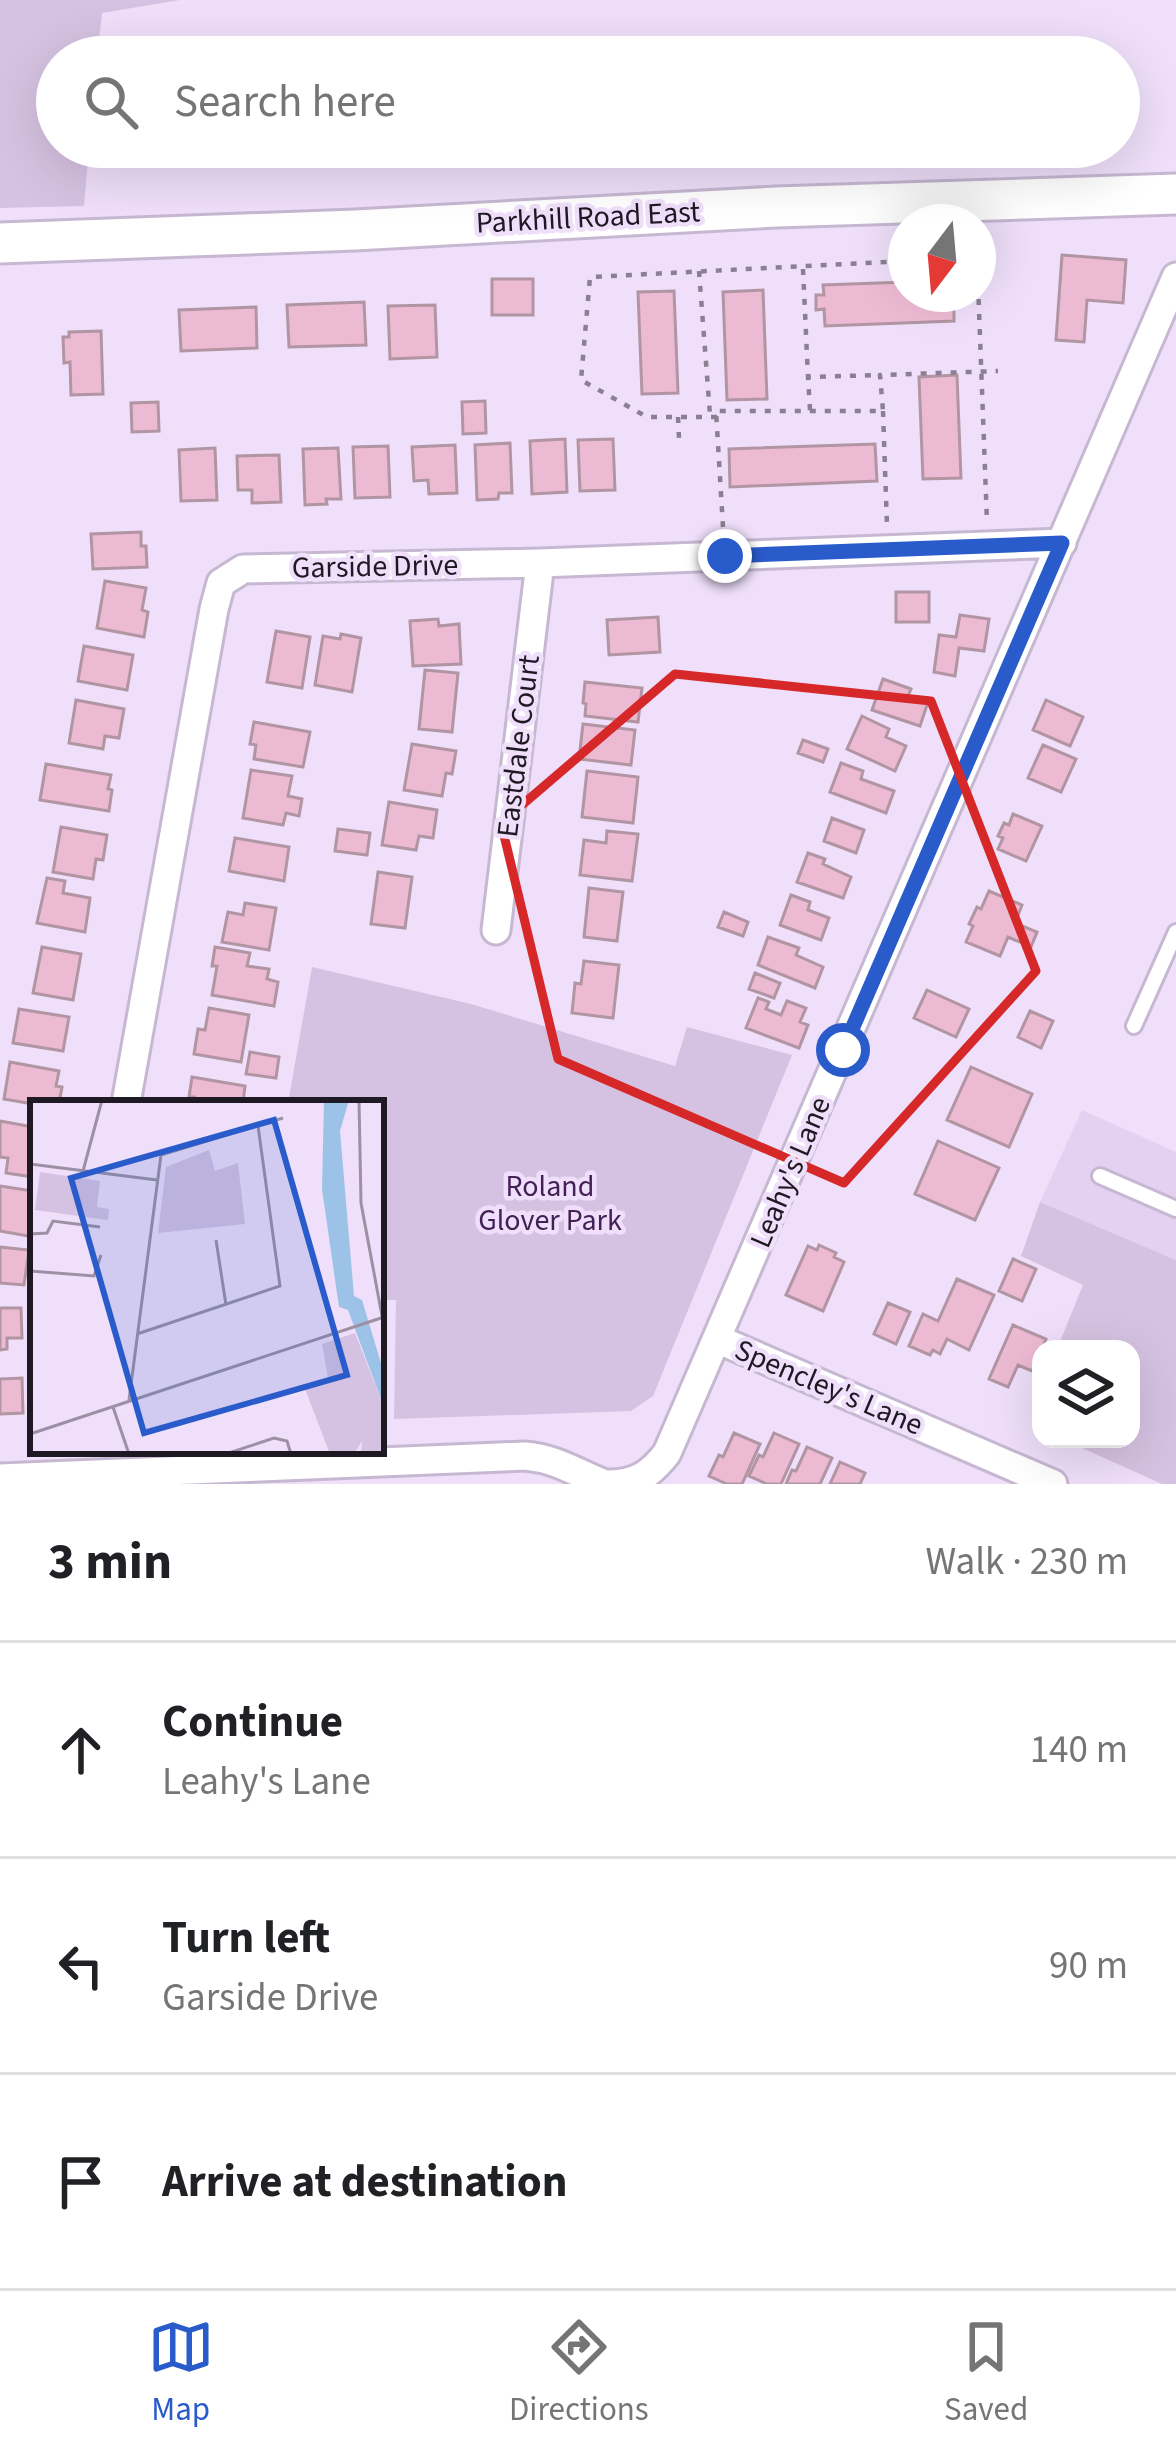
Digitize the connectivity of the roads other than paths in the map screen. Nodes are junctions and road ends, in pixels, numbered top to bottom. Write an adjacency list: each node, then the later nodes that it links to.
1 (1176, 194): 2 (main road, Parkhill Road East)
2 (0, 243)
3 (1176, 277): 4 (street, Leahy's Lane)
4 (1062, 543): 5 (street, Garside Drive); 12 (street, Leahy's Lane)
5 (540, 562): 6 (street, Eastdale Court); 9 (street, Garside Drive)
6 (496, 930)
7 (1176, 932): 8 (lane)
8 (1134, 1026)
9 (127, 1100)
10 (1100, 1176): 11 (lane)
11 (1176, 1210)
12 (717, 1339): 15 (street, Spencley's Lane); 16 (street, Spencley's Lane)
13 (95, 1462): 14 (street, Spencley's Lane); 15 (street, Spencley's Lane)
14 (0, 1478)
15 (607, 1484)
16 (1054, 1484)

